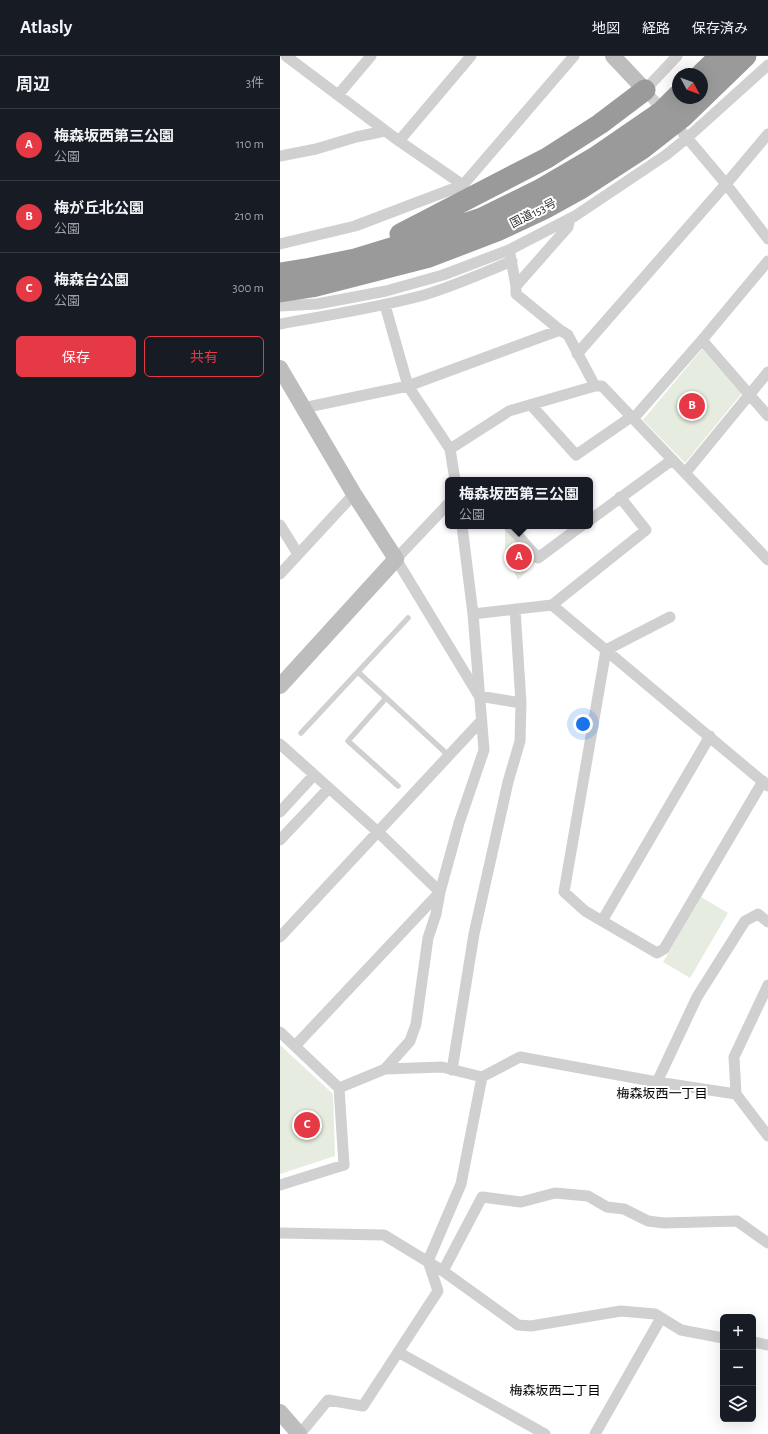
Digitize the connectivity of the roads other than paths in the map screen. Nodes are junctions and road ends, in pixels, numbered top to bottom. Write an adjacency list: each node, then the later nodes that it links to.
1 (286, 56): 12 (street)
2 (370, 56): 12 (street)
3 (471, 56): 17 (street)
4 (574, 56): 20 (street)
5 (613, 56): 11 (street)
6 (677, 56): 11 (street)
7 (720, 56): 10 (highway)
8 (746, 56): 30 (highway, 国道153号)
9 (768, 65): 16 (street)
10 (707, 68)
11 (646, 91): 16 (street); 25 (highway)
12 (338, 95): 14 (street)
13 (672, 101): 25 (highway, 国道153号)
14 (384, 131): 17 (street); 18 (street)
15 (768, 134): 19 (street)
16 (686, 137): 19 (street); 21 (street)
17 (398, 141): 20 (street)
18 (280, 156)
19 (726, 184): 22 (street); 36 (street)
20 (463, 185): 23 (street)
21 (570, 219): 24 (street); 29 (street)
22 (768, 239)
23 (280, 244)
24 (509, 250): 26 (street); 32 (street)
25 (355, 259): 28 (highway, 国道153号)
26 (512, 261): 29 (street); 31 (street)
27 (768, 261): 35 (street)
28 (280, 273)
29 (516, 286): 34 (street)
30 (280, 292)
31 (385, 305): 33 (street); 39 (street)
32 (280, 306)
33 (280, 324)
34 (560, 330): 36 (street); 39 (street)
35 (702, 340): 41 (street); 45 (street)
36 (577, 354): 40 (street)
37 (280, 368): 43 (street)
38 (768, 372): 41 (street)
39 (408, 386): 43 (street); 46 (street)
40 (595, 386): 42 (street); 45 (street)
41 (749, 394): 44 (street); 48 (street)
42 (531, 405): 45 (street); 46 (street)
43 (303, 408): 50 (street)
44 (768, 416)
45 (632, 418): 47 (street)
46 (450, 449): 49 (street)
47 (672, 460): 48 (street); 51 (street)
48 (686, 472): 60 (street)
49 (455, 477)
50 (354, 494): 58 (street); 59 (street)
51 (620, 497): 53 (street); 62 (street)
52 (445, 507): 59 (street)
53 (593, 518)
54 (280, 525): 58 (street)
55 (462, 529): 64 (street)
56 (512, 529): 57 (street)
57 (572, 529)
58 (298, 554): 61 (street)
59 (396, 559): 69 (street); 70 (street)
60 (768, 560)
61 (280, 574)
62 (552, 605): 63 (street); 67 (street)
63 (515, 610): 64 (street); 72 (street)
64 (473, 614): 70 (street)
65 (670, 617): 67 (street)
66 (408, 618): 68 (lane)
67 (606, 650): 75 (street); 86 (street)
68 (358, 672): 71 (lane); 74 (lane)
69 (280, 686)
70 (479, 696): 72 (street); 73 (street)
71 (386, 698): 77 (lane); 80 (lane)
72 (521, 702): 93 (street)
73 (481, 721): 77 (street); 85 (street)
74 (301, 733)
75 (710, 736): 79 (street); 86 (street)
76 (280, 744): 78 (street)
77 (448, 756): 83 (street)
78 (314, 775): 81 (street); 82 (street)
79 (765, 784): 86 (street)
80 (398, 786)
81 (329, 788): 83 (street); 84 (street)
82 (280, 812)
83 (378, 832): 85 (street); 88 (street)
84 (280, 840)
85 (440, 892): 91 (street); 92 (street)
86 (602, 921)
87 (768, 922): 95 (street)
88 (280, 937)
89 (768, 985): 97 (street)
90 (280, 1032): 91 (street)
91 (295, 1046): 96 (street)
92 (385, 1069): 93 (street); 96 (street)
93 (452, 1070): 94 (street)
94 (482, 1078): 95 (street); 102 (street)
95 (657, 1082): 97 (street)
96 (339, 1088): 99 (street)
97 (736, 1094): 98 (street)
98 (768, 1136)
99 (280, 1185)
100 (280, 1233): 102 (street)
101 (768, 1243): 103 (street)
102 (428, 1261): 103 (street); 108 (street)
103 (443, 1271): 104 (street)
104 (661, 1318): 105 (street); 112 (street)
105 (720, 1337)
106 (756, 1343): 107 (street)
107 (768, 1345)
108 (398, 1352): 110 (street); 111 (street)
109 (280, 1412): 110 (street)
110 (300, 1434)
111 (545, 1434)
112 (595, 1434)

